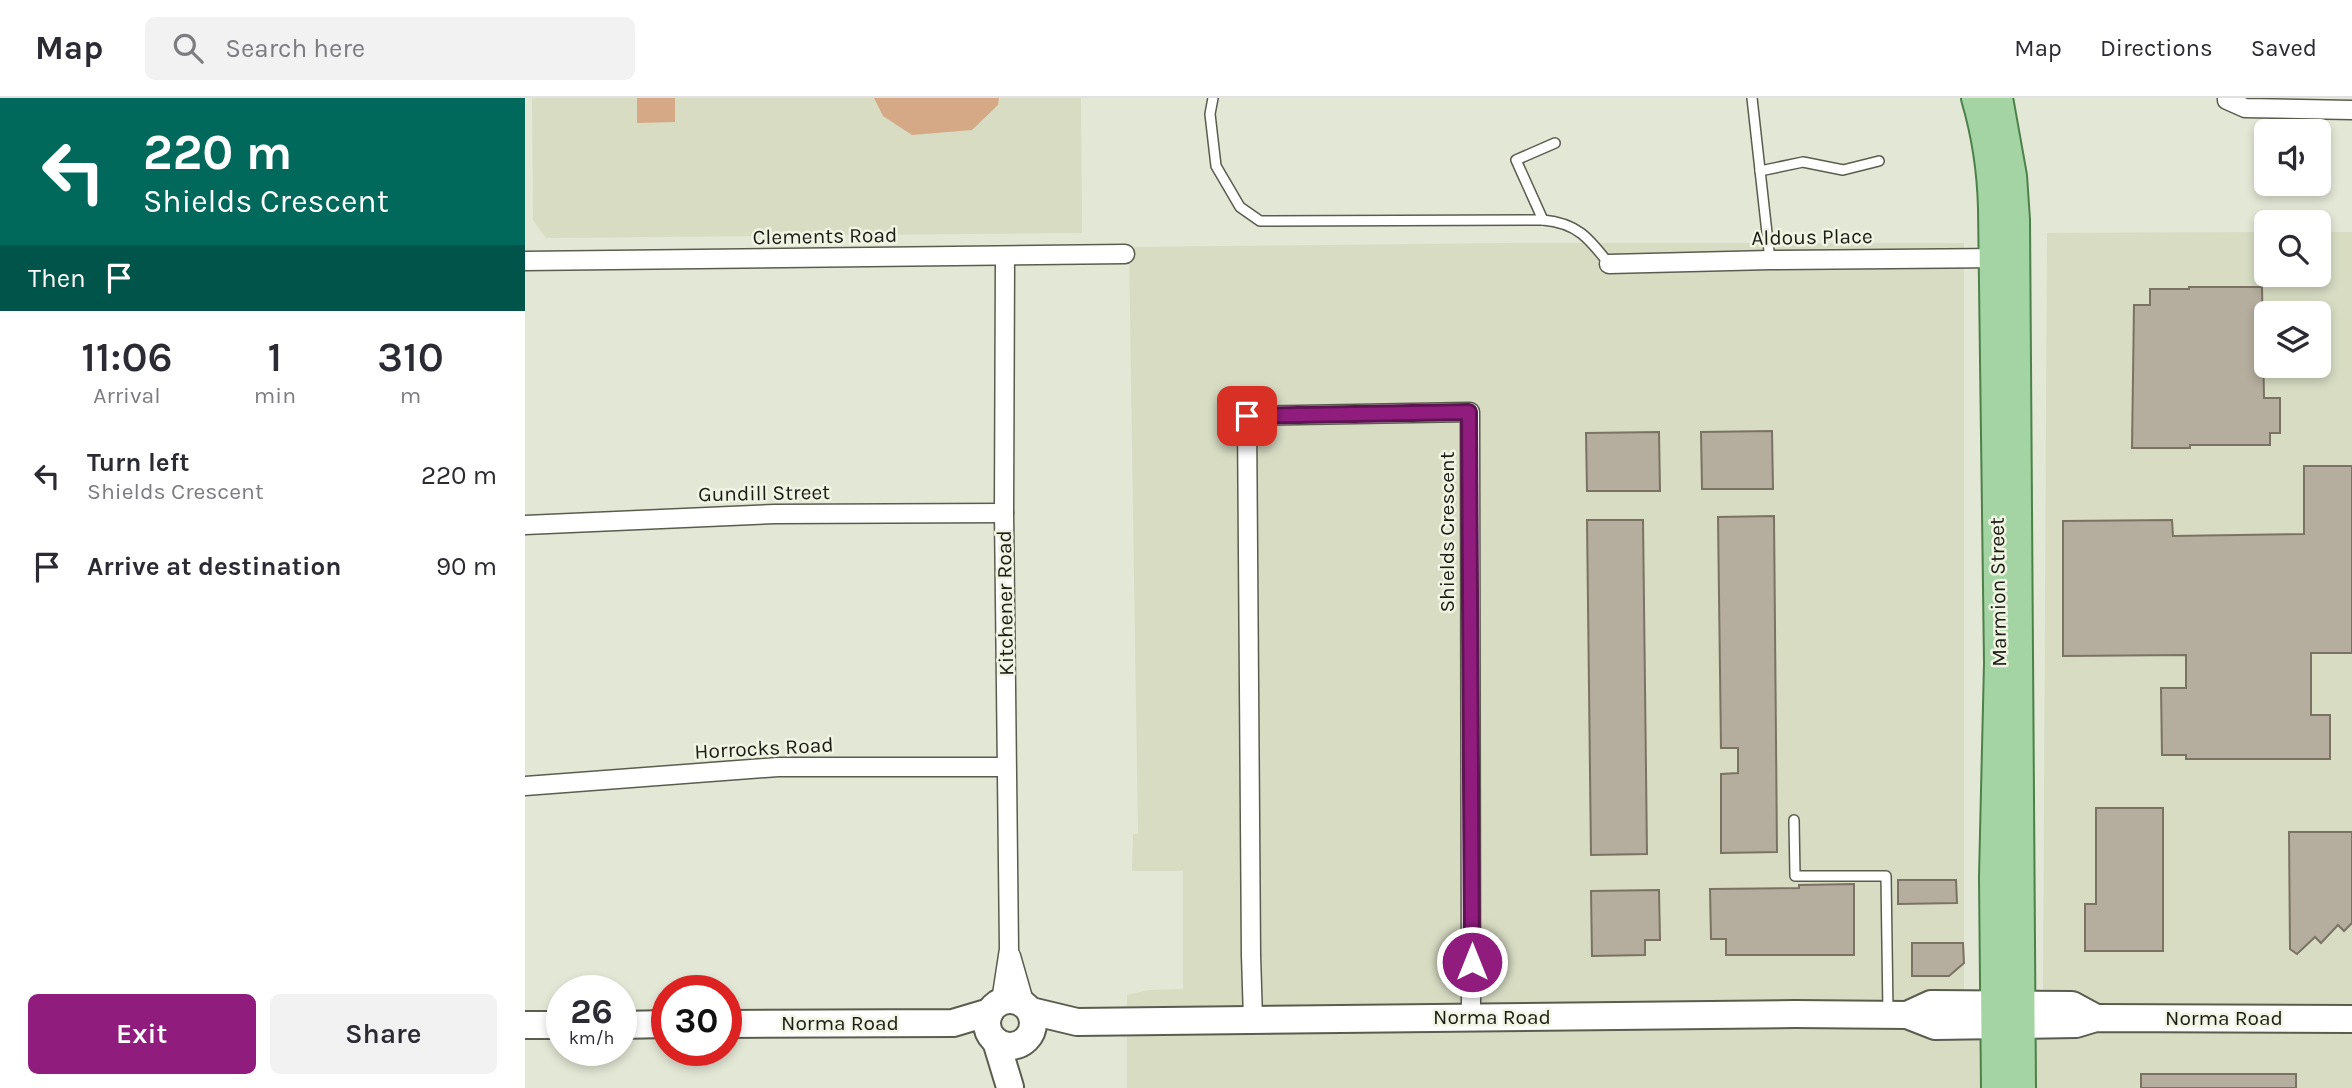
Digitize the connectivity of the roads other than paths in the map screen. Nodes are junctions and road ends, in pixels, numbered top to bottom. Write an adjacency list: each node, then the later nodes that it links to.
1 (1213, 98): 10 (lane)
2 (1752, 98): 9 (lane)
3 (1976, 98): 13 (main road, Marmion Street)
4 (1998, 98): 13 (main road, Marmion Street)
5 (2227, 98): 6 (street)
6 (2352, 110)
7 (1556, 143): 10 (lane)
8 (1879, 161): 9 (lane)
9 (1760, 171): 14 (lane)
10 (1543, 220): 16 (lane)
11 (1125, 254): 12 (street, Clements Road)
12 (1005, 257): 15 (street, Clements Road); 17 (street, Kitchener Road)
13 (2005, 257): 14 (street, Aldous Place); 23 (main road, Marmion Street)
14 (1770, 260): 16 (street, Aldous Place)
15 (525, 261)
16 (1609, 264)
17 (1004, 513): 18 (street, Gundill Street); 19 (street, Kitchener Road)
18 (525, 525)
19 (1006, 767): 20 (street, Horrocks Road); 25 (street, Kitchener Road)
20 (525, 786)
21 (1794, 820): 22 (lane)
22 (1898, 1015): 23 (street, Norma Road); 24 (street, Norma Road)
23 (2008, 1015): 27 (street, Norma Road); 34 (main road, Marmion Street); 35 (main road, Marmion Street)
24 (1471, 1016): 26 (street, Norma Road); 26 (street, Shields Crescent)
25 (1006, 1018): 28 (street, Norma Road); 29 (street, Norma Road); 32 (street, Kitchener Road); 33 (street, Kitchener Road)
26 (1254, 1019): 28 (street, Norma Road)
27 (2352, 1019)
28 (1077, 1021): 32 (street, Norma Road)
29 (742, 1024)
30 (525, 1025): 31 (street)
31 (546, 1025)
32 (1026, 1040): 33 (street, Kitchener Road)
33 (1010, 1088)
34 (1996, 1088)
35 (2021, 1088)

